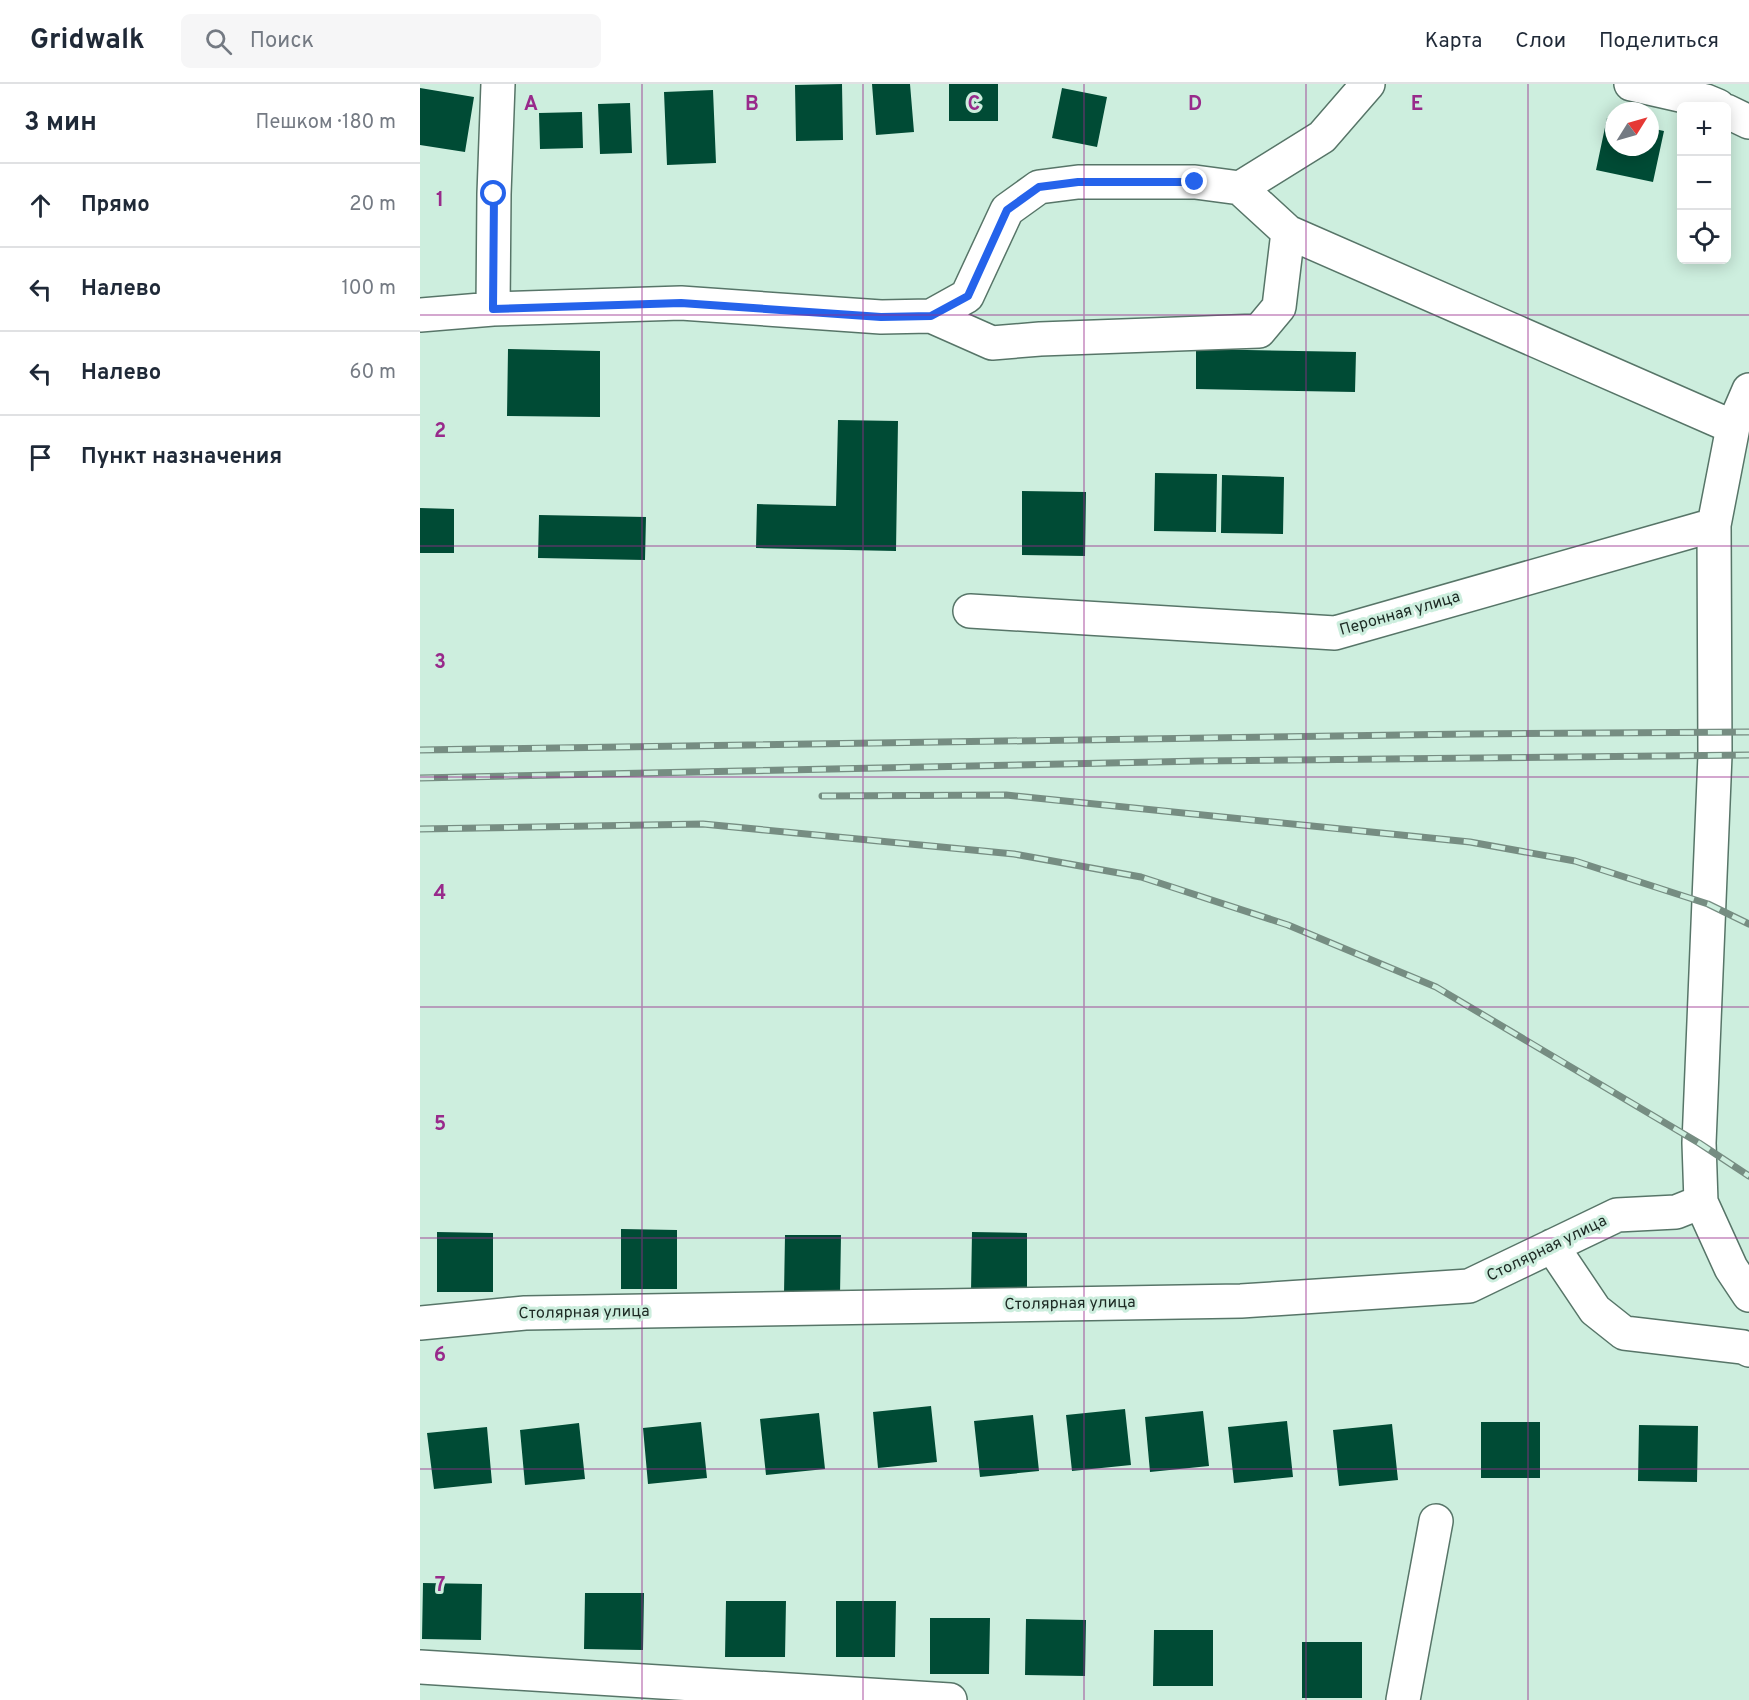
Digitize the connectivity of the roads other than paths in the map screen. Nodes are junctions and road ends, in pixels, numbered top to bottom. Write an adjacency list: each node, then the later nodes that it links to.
1 (498, 84): 9 (street)
2 (1368, 84): 7 (street)
3 (1631, 84): 4 (street)
4 (1708, 102)
5 (1731, 113): 6 (street)
6 (1749, 122)
7 (1240, 188): 8 (street); 11 (street)
8 (1288, 232): 11 (street); 13 (street)
9 (493, 309): 10 (street); 11 (street)
10 (420, 315)
11 (931, 316)
12 (1749, 390): 13 (street)
13 (1733, 427): 14 (street)
14 (1714, 525): 15 (street, Перонная улица); 16 (street)
15 (970, 611)
16 (1701, 1202): 17 (street, Столярная улица); 18 (street)
17 (1552, 1246): 19 (street, Столярная улица); 20 (street)
18 (1749, 1295)
19 (420, 1323)
20 (1749, 1350)
21 (1436, 1521): 24 (street)
22 (420, 1667): 23 (street)
23 (950, 1700)
24 (1403, 1700)

